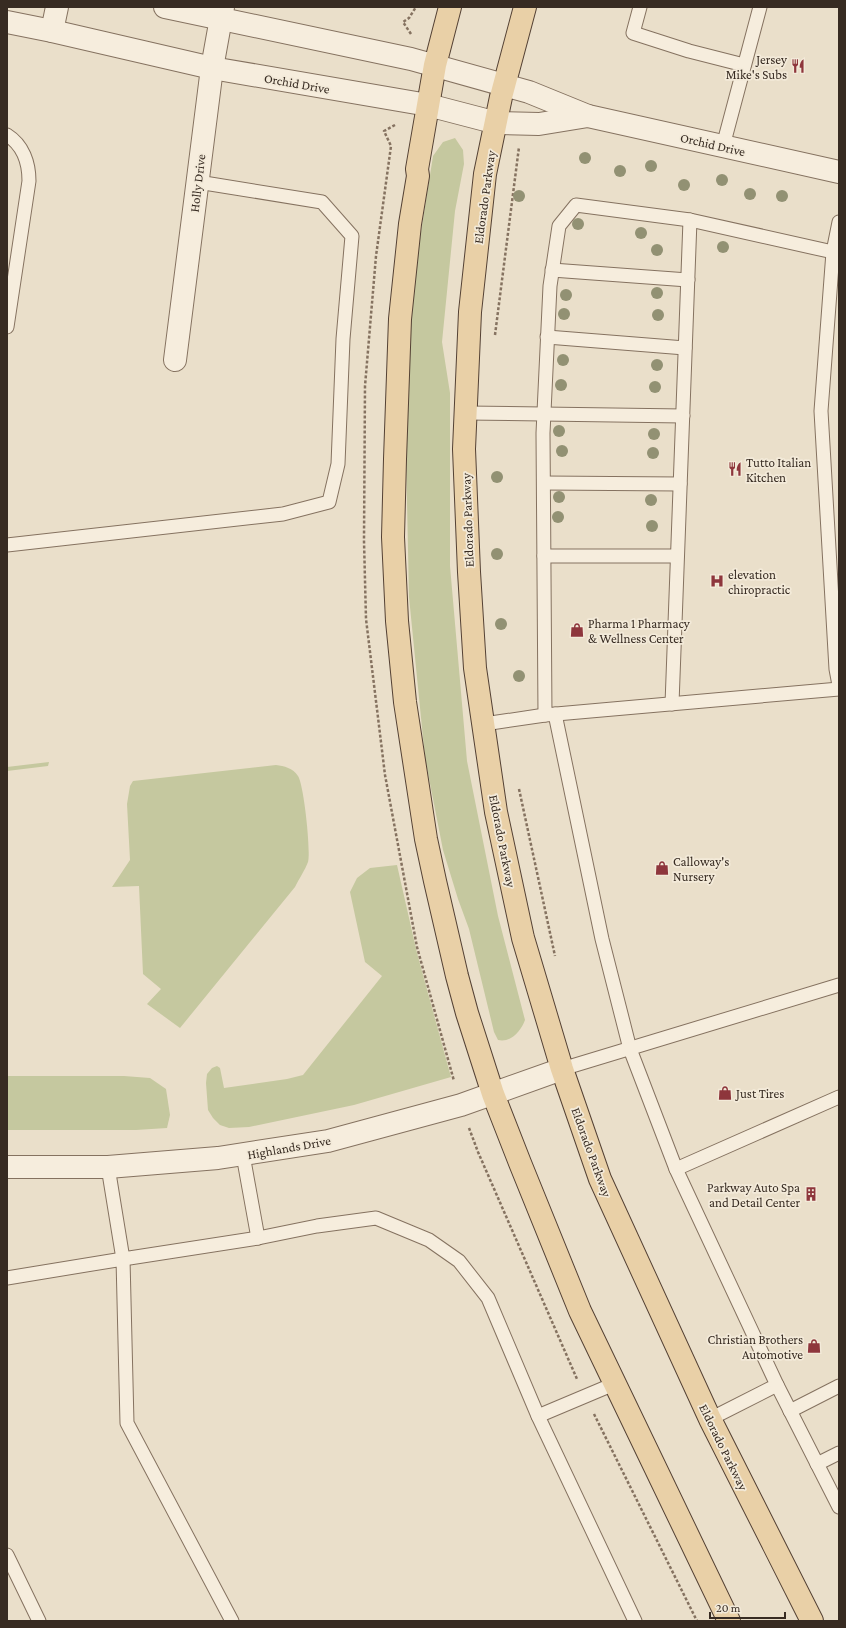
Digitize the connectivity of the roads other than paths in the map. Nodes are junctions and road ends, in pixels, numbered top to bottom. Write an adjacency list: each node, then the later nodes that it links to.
1 (57, 7): 9 (street)
2 (165, 7): 7 (street, Orchid Drive)
3 (450, 7): 10 (main road)
4 (525, 7): 13 (main road, Eldorado Parkway)
5 (640, 7): 11 (lane)
6 (760, 7): 11 (lane)
7 (222, 12): 10 (street, Orchid Drive); 12 (street, Holly Drive)
8 (7, 22): 9 (street, Orchid Drive)
9 (52, 31): 12 (street, Orchid Drive)
10 (435, 65): 13 (street, Orchid Drive); 14 (main road)
11 (744, 65): 18 (lane)
12 (212, 68): 14 (street, Orchid Drive); 20 (street, Holly Drive)
13 (505, 84): 15 (street, Orchid Drive); 16 (main road, Eldorado Parkway)
14 (428, 105): 16 (street, Orchid Drive); 46 (main road)
15 (588, 116): 16 (street, Orchid Drive); 18 (street, Orchid Drive)
16 (497, 123): 30 (main road, Eldorado Parkway)
17 (7, 135): 26 (lane)
18 (723, 146): 19 (street, Orchid Drive)
19 (839, 172)
20 (198, 182): 29 (street, Holly Drive); 35 (lane)
21 (690, 220): 23 (lane); 24 (lane); 25 (lane)
22 (839, 222): 23 (lane)
23 (833, 252): 38 (lane)
24 (552, 270): 25 (lane); 27 (lane)
25 (688, 280): 28 (lane)
26 (7, 327)
27 (547, 337): 28 (lane); 31 (lane)
28 (685, 348): 32 (lane)
29 (175, 360)
30 (466, 413): 31 (lane); 42 (main road, Eldorado Parkway)
31 (544, 413): 32 (lane); 33 (lane)
32 (683, 416): 34 (lane)
33 (544, 483): 34 (lane); 36 (lane)
34 (680, 484): 37 (lane)
35 (7, 545)
36 (544, 556): 37 (lane); 41 (lane)
37 (677, 556): 40 (lane)
38 (839, 685)
39 (839, 689): 40 (lane)
40 (672, 704): 41 (lane)
41 (550, 714): 42 (lane); 44 (lane)
42 (484, 724): 45 (main road, Eldorado Parkway)
43 (839, 985): 44 (lane)
44 (630, 1049): 45 (lane); 51 (lane)
45 (562, 1069): 46 (street, Highlands Drive); 60 (main road, Eldorado Parkway)
46 (493, 1094): 48 (street, Highlands Drive); 55 (main road)
47 (839, 1097): 51 (lane)
48 (243, 1155): 49 (street, Highlands Drive); 52 (lane)
49 (108, 1167): 50 (street, Highlands Drive); 53 (lane)
50 (7, 1168)
51 (676, 1169): 56 (lane)
52 (258, 1238): 53 (lane); 59 (lane)
53 (123, 1259): 54 (lane); 66 (lane)
54 (7, 1278)
55 (614, 1384): 59 (lane); 68 (main road)
56 (777, 1385): 58 (lane); 60 (lane)
57 (839, 1386): 58 (lane)
58 (790, 1411): 62 (lane)
59 (538, 1416): 67 (lane)
60 (710, 1419): 69 (main road, Eldorado Parkway)
61 (839, 1454): 62 (lane)
62 (817, 1464): 63 (lane)
63 (839, 1507)
64 (7, 1555): 65 (lane)
65 (39, 1621)
66 (232, 1621)
67 (635, 1621)
68 (730, 1621)
69 (812, 1621)

